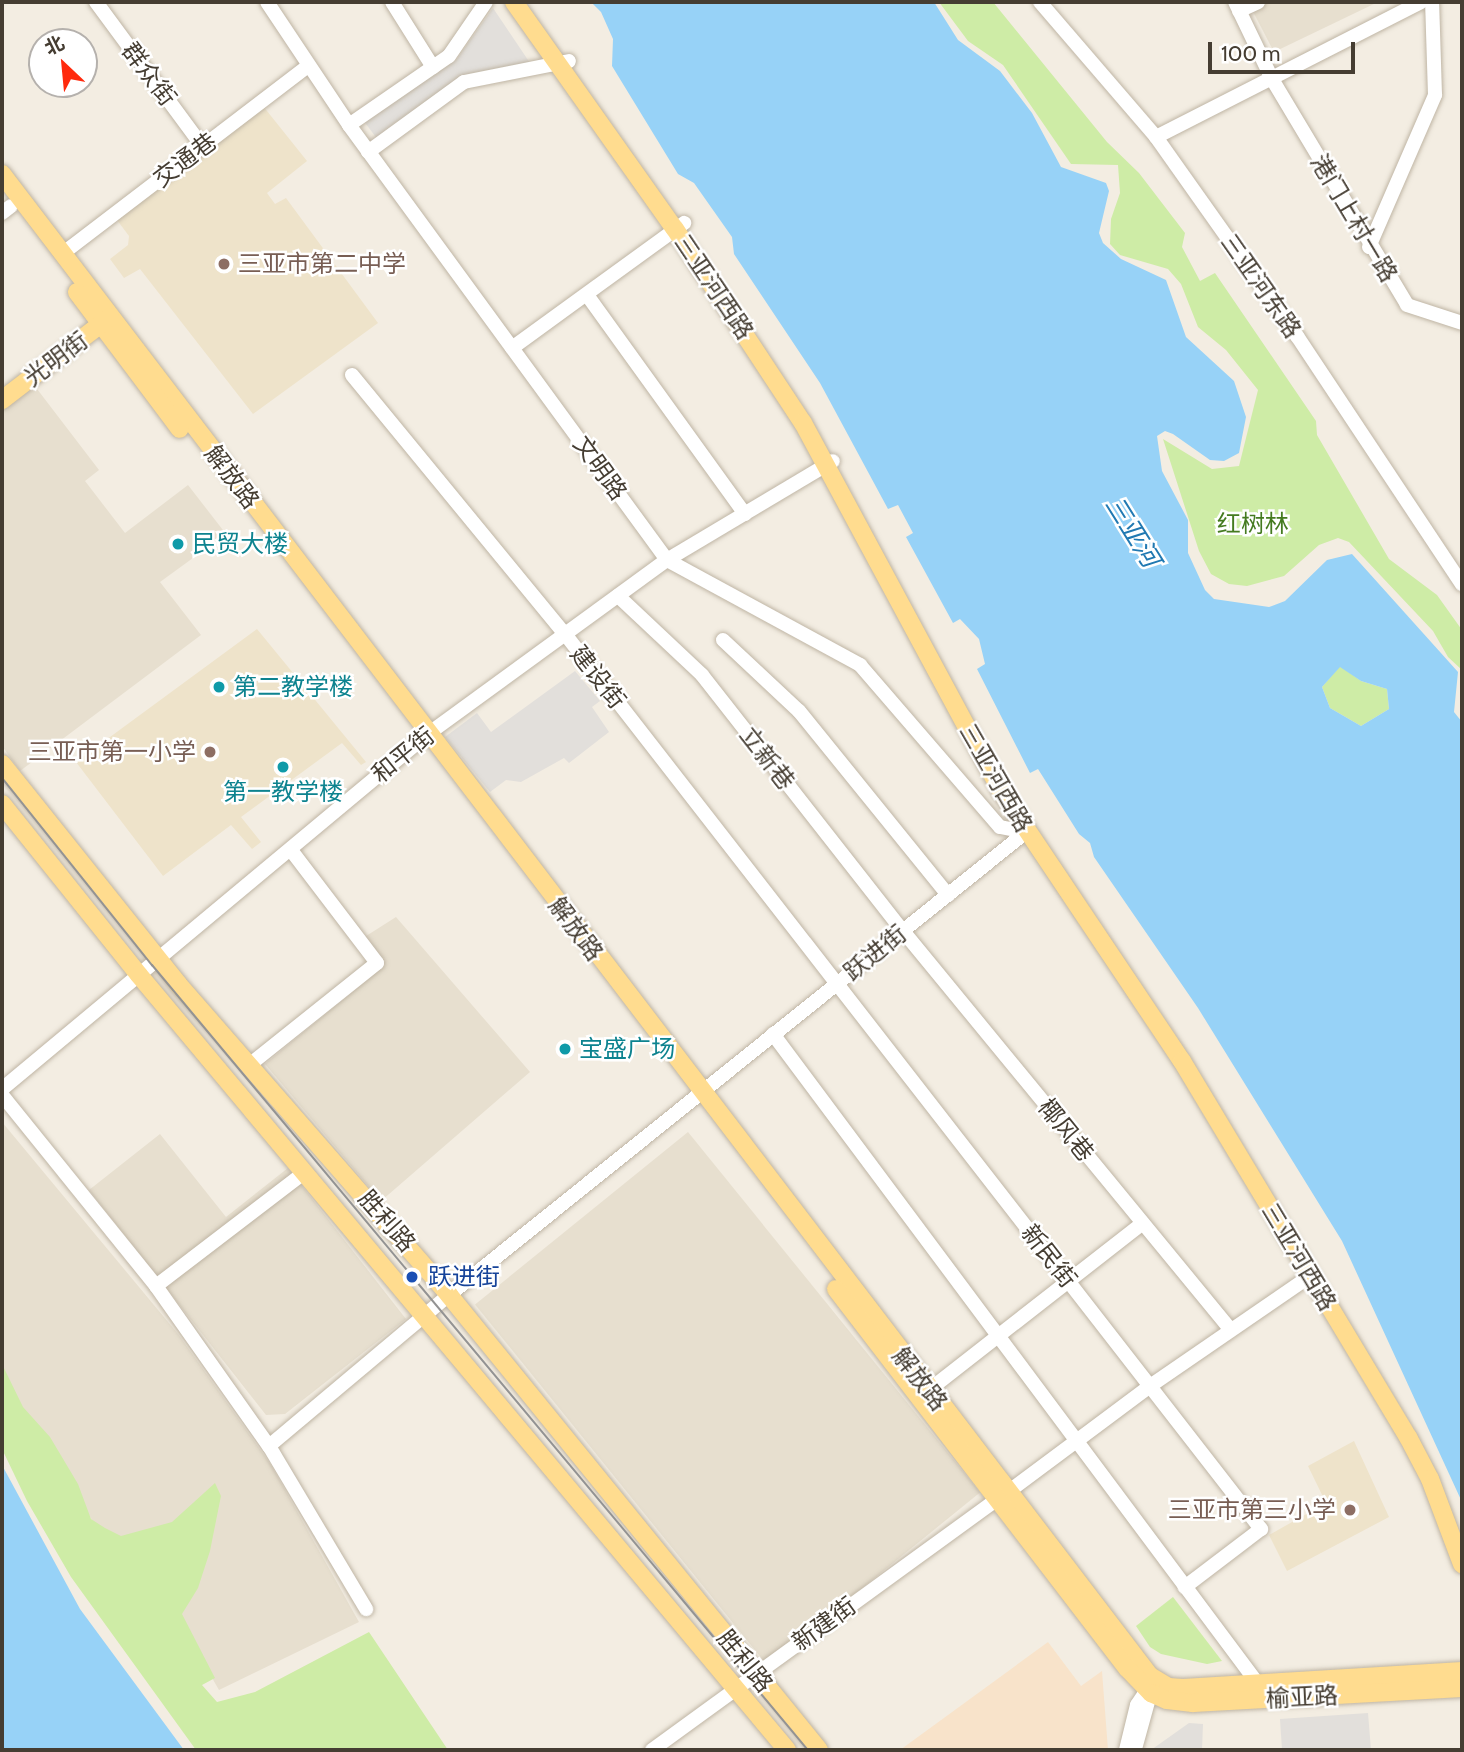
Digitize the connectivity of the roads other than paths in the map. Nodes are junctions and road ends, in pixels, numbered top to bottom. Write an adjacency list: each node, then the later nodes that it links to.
1 (96, 2): 18 (street, 群众街)
2 (267, 2): 13 (street, 文明路)
3 (392, 2): 14 (street)
4 (486, 2): 14 (street)
5 (514, 2): 12 (main road, 三亚河西路)
6 (527, 2): 12 (main road, 三亚河西路)
7 (1040, 2): 17 (street, 三亚河东路)
8 (1258, 2): 11 (street)
9 (1421, 2): 15 (street)
10 (1432, 2): 23 (street)
11 (1237, 6): 15 (street, 港门上村一路)
12 (563, 62): 19 (street); 22 (main road, 三亚河西路)
13 (308, 66): 16 (street, 文明路); 18 (street, 交通巷)
14 (433, 67): 16 (street)
15 (1272, 79): 17 (street); 23 (street, 港门上村一路)
16 (349, 125): 19 (street, 文明路)
17 (1156, 137): 35 (street, 三亚河东路)
18 (203, 147): 24 (street, 交通巷)
19 (368, 152): 28 (street, 文明路)
20 (2, 174): 24 (main road, 解放路)
21 (5, 204): 26 (main road, 解放路)
22 (680, 226): 25 (street); 32 (main road, 三亚河西路)
23 (1370, 247): 27 (street, 港门上村一路)
24 (62, 254): 26 (main road, 解放路)
25 (587, 295): 28 (street); 33 (street)
26 (103, 317): 30 (main road, 光明街); 31 (main road, 光明街); 39 (main road, 解放路)
27 (1462, 323)
28 (512, 348): 34 (street, 文明路)
29 (352, 375): 37 (street, 建设街)
30 (2, 388)
31 (2, 400)
32 (830, 463): 33 (street, 和平街); 42 (main road, 三亚河西路); 68 (main road, 三亚河西路)
33 (745, 513): 34 (street, 和平街)
34 (667, 560): 36 (street, 和平街); 42 (street, 文明路)
35 (1462, 584)
36 (618, 596): 37 (street, 和平街); 45 (street, 立新巷)
37 (565, 634): 39 (street, 和平街); 48 (street, 建设街)
38 (723, 640): 44 (street)
39 (424, 737): 43 (street, 和平街); 52 (main road, 解放路)
40 (2, 764): 46 (main road, 胜利路)
41 (2, 804): 47 (main road, 胜利路)
42 (1026, 832): 44 (street, 跃进街); 56 (main road, 三亚河西路)
43 (290, 849): 46 (street, 和平街); 50 (street)
44 (948, 895): 45 (street, 跃进街)
45 (903, 931): 48 (street, 跃进街); 55 (street, 椰风巷)
46 (158, 960): 47 (street, 和平街); 50 (main road, 胜利路)
47 (139, 975): 51 (street, 和平街); 54 (main road, 胜利路)
48 (838, 983): 49 (street, 跃进街); 57 (street, 新民街)
49 (773, 1034): 52 (street, 跃进街); 62 (street)
50 (248, 1066): 59 (main road, 胜利路)
51 (2, 1089)
52 (697, 1095): 59 (street, 跃进街); 64 (main road, 解放路); 67 (main road, 解放路)
53 (2, 1096): 58 (street)
54 (305, 1172): 58 (street); 60 (main road, 胜利路)
55 (1143, 1223): 57 (street); 61 (street, 椰风巷)
56 (1310, 1276): 61 (street, 新建街); 69 (main road, 三亚河西路)
57 (1069, 1282): 62 (street); 63 (street, 新民街)
58 (156, 1286): 66 (street)
59 (449, 1295): 60 (street, 跃进街); 73 (main road, 胜利路)
60 (425, 1315): 66 (street, 跃进街); 76 (main road, 胜利路)
61 (1230, 1329): 63 (street, 新建街)
62 (1000, 1335): 64 (street); 65 (street)
63 (1150, 1385): 65 (street, 新建街); 70 (street, 新民街)
64 (929, 1390): 67 (main road, 解放路)
65 (1077, 1442): 67 (street, 新建街); 70 (street)
66 (269, 1446): 71 (street)
67 (1002, 1496): 73 (street, 新建街); 75 (main road, 解放路)
68 (1462, 1539)
69 (1462, 1564)
70 (1185, 1587): 74 (street)
71 (366, 1609)
72 (1462, 1671): 74 (main road, 榆亚路)
73 (755, 1673): 76 (street, 新建街); 80 (main road, 胜利路)
74 (1258, 1684): 75 (main road, 榆亚路)
75 (1150, 1687): 77 (main road, 榆亚路); 81 (street); 82 (street)
76 (734, 1688): 78 (street, 新建街); 79 (main road, 胜利路)
77 (1462, 1688)
78 (652, 1750)
79 (786, 1750)
80 (819, 1750)
81 (1126, 1750)
82 (1135, 1750)

